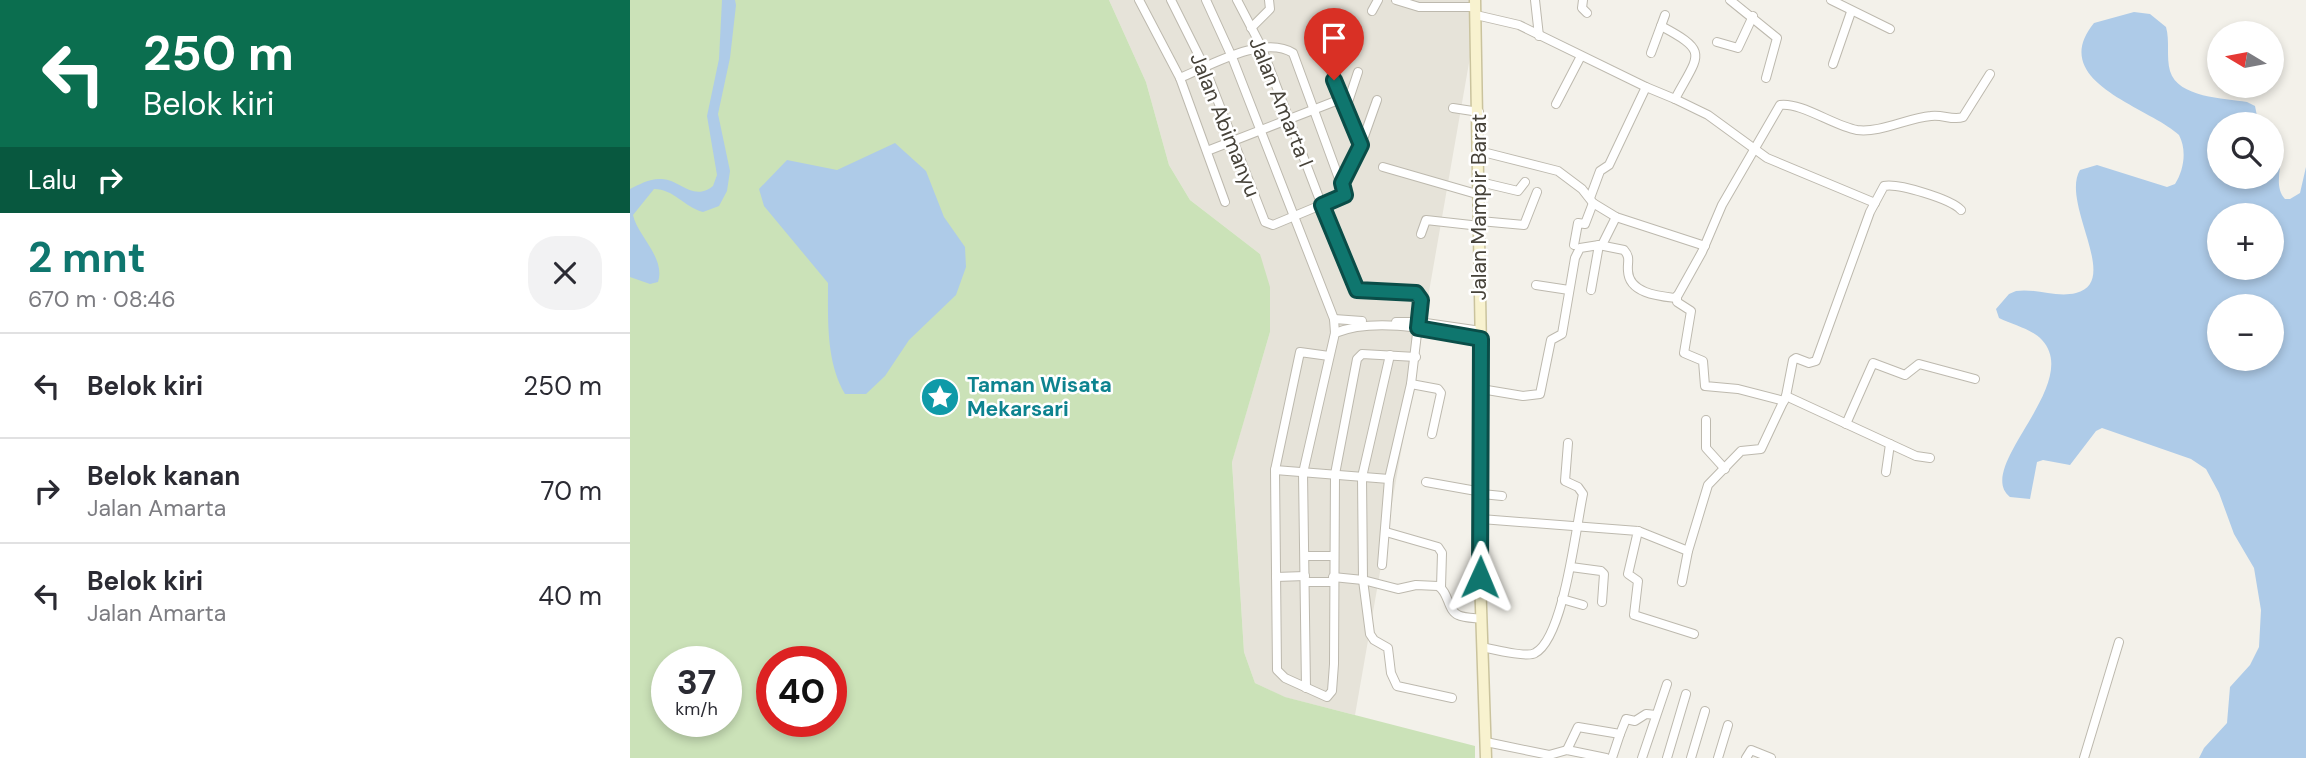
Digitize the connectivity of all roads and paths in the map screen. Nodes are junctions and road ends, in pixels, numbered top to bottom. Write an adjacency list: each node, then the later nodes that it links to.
1 (1139, 0): 32 (street)
2 (1171, 0): 29 (street, Jalan Abimanyu)
3 (1206, 0): 26 (street)
4 (1237, 0): 19 (street, Jalan Amarta I)
5 (1269, 0): 19 (street)
6 (1378, 0): 13 (street)
7 (1396, 0): 12 (street)
8 (1535, 0): 21 (street)
9 (1583, 0): 15 (street)
10 (1730, 0): 17 (street)
11 (1831, 0): 14 (street)
12 (1475, 7): 21 (street); 41 (street, Jalan Mampir Barat)
13 (1372, 11)
14 (1851, 12): 20 (street); 28 (street)
15 (1587, 13)
16 (1665, 15): 18 (street)
17 (1753, 16): 22 (street); 33 (street)
18 (1661, 26): 24 (street); 35 (street)
19 (1251, 28): 23 (street, Jalan Amarta I)
20 (1890, 29)
21 (1539, 36): 25 (street)
22 (1717, 42)
23 (1261, 46): 26 (street); 40 (street); 42 (street, Jalan Amarta I)
24 (1651, 53)
25 (1581, 56): 34 (street); 38 (street)
26 (1232, 57): 29 (street); 43 (street)
27 (1327, 62): 37 (street)
28 (1833, 64)
29 (1205, 68): 32 (street); 44 (street, Jalan Abimanyu)
30 (1358, 72): 37 (street)
31 (1990, 74): 46 (street)
32 (1180, 78): 47 (street)
33 (1766, 78)
34 (1646, 88): 35 (street); 56 (street)
35 (1675, 99): 46 (street)
36 (1377, 100): 45 (street)
37 (1343, 103): 40 (street); 45 (street)
38 (1556, 104)
39 (1453, 108): 41 (street)
40 (1314, 109): 42 (street); 52 (street)
41 (1479, 111): 48 (street, Jalan Mampir Barat)
42 (1288, 120): 43 (street); 58 (street, Jalan Amarta I)
43 (1261, 130): 44 (street); 60 (street)
44 (1234, 141): 47 (street); 60 (street, Jalan Abimanyu)
45 (1361, 145): 52 (street)
46 (1754, 149): 57 (street); 66 (street)
47 (1207, 151): 55 (street)
48 (1479, 151): 50 (street, Jalan Mampir Barat); 56 (street)
49 (1383, 167): 54 (street)
50 (1480, 182): 51 (street); 54 (street, Jalan Mampir Barat)
51 (1525, 182)
52 (1342, 183): 58 (street)
53 (1537, 192): 62 (street)
54 (1480, 195): 62 (street, Jalan Mampir Barat)
55 (1225, 201)
56 (1591, 201): 61 (street); 64 (street)
57 (1875, 203): 59 (street); 82 (street)
58 (1322, 205): 60 (street); 73 (street, Jalan Amarta I)
59 (1961, 210)
60 (1294, 217): 71 (street)
61 (1616, 217): 65 (street); 66 (street)
62 (1480, 224): 63 (street); 75 (street, Jalan Mampir Barat)
63 (1421, 234)
64 (1574, 245)
65 (1600, 245): 68 (street); 69 (street); 70 (street)
66 (1705, 246): 70 (street)
67 (1536, 285): 68 (street)
68 (1569, 290): 81 (street)
69 (1591, 290)
70 (1677, 296): 82 (street)
71 (1334, 318): 72 (street); 74 (street)
72 (1353, 323): 73 (street); 74 (street)
73 (1418, 325): 75 (street); 78 (street)
74 (1335, 333): 77 (street)
75 (1481, 335): 81 (street, Jalan Mampir Barat)
76 (1390, 355): 78 (street); 93 (street); 94 (street)
77 (1329, 356): 90 (street); 92 (street)
78 (1416, 357): 80 (street)
79 (1975, 379): 84 (street)
80 (1411, 384): 85 (street); 95 (street)
81 (1481, 389): 97 (street, Jalan Mampir Barat)
82 (1785, 398): 84 (street); 89 (street)
83 (1706, 420): 89 (street)
84 (1846, 424): 87 (street)
85 (1432, 434)
86 (1567, 443): 100 (street)
87 (1890, 444): 88 (street); 91 (street)
88 (1930, 458)
89 (1725, 469): 103 (street)
90 (1275, 470): 92 (street); 108 (street)
91 (1886, 472)
92 (1303, 473): 93 (street); 104 (street)
93 (1335, 474): 94 (street); 105 (street)
94 (1362, 477): 95 (street); 111 (street)
95 (1389, 479): 102 (street)
96 (1426, 482): 97 (street)
97 (1482, 493): 98 (street); 99 (street, Jalan Mampir Barat)
98 (1502, 496)
99 (1481, 519): 100 (street); 117 (street, Jalan Mampir Barat)
100 (1576, 528): 101 (street); 107 (street)
101 (1638, 531): 103 (street); 118 (street)
102 (1386, 532): 106 (street); 113 (street)
103 (1688, 551): 112 (street)
104 (1305, 556): 105 (street); 109 (street)
105 (1334, 556): 110 (street)
106 (1382, 565)
107 (1571, 567): 114 (street); 115 (street)
108 (1276, 577): 109 (street); 122 (street)
109 (1305, 579): 110 (street); 122 (street)
110 (1334, 580): 111 (street); 122 (street)
111 (1363, 580): 113 (street); 124 (street)
112 (1682, 582)
113 (1441, 587): 117 (street)
114 (1562, 599): 116 (street); 120 (street)
115 (1602, 602)
116 (1583, 605)
117 (1482, 619): 120 (street, Jalan Mampir Barat)
118 (1694, 634)
119 (2119, 642): 139 (street)
120 (1482, 647): 129 (street, Jalan Mampir Barat)
121 (1667, 684): 126 (street)
122 (1306, 688)
123 (1685, 694): 134 (street)
124 (1452, 698)
125 (1705, 711): 135 (street)
126 (1656, 715): 128 (street); 133 (street)
127 (1728, 725): 136 (street)
128 (1620, 734): 130 (street); 132 (street)
129 (1486, 750): 130 (street)
130 (1567, 750): 131 (street)
131 (1606, 758)
132 (1612, 758)
133 (1642, 758)
134 (1667, 758)
135 (1691, 758)
136 (1718, 758)
137 (1746, 758): 138 (street)
138 (1771, 758)
139 (2084, 758)

